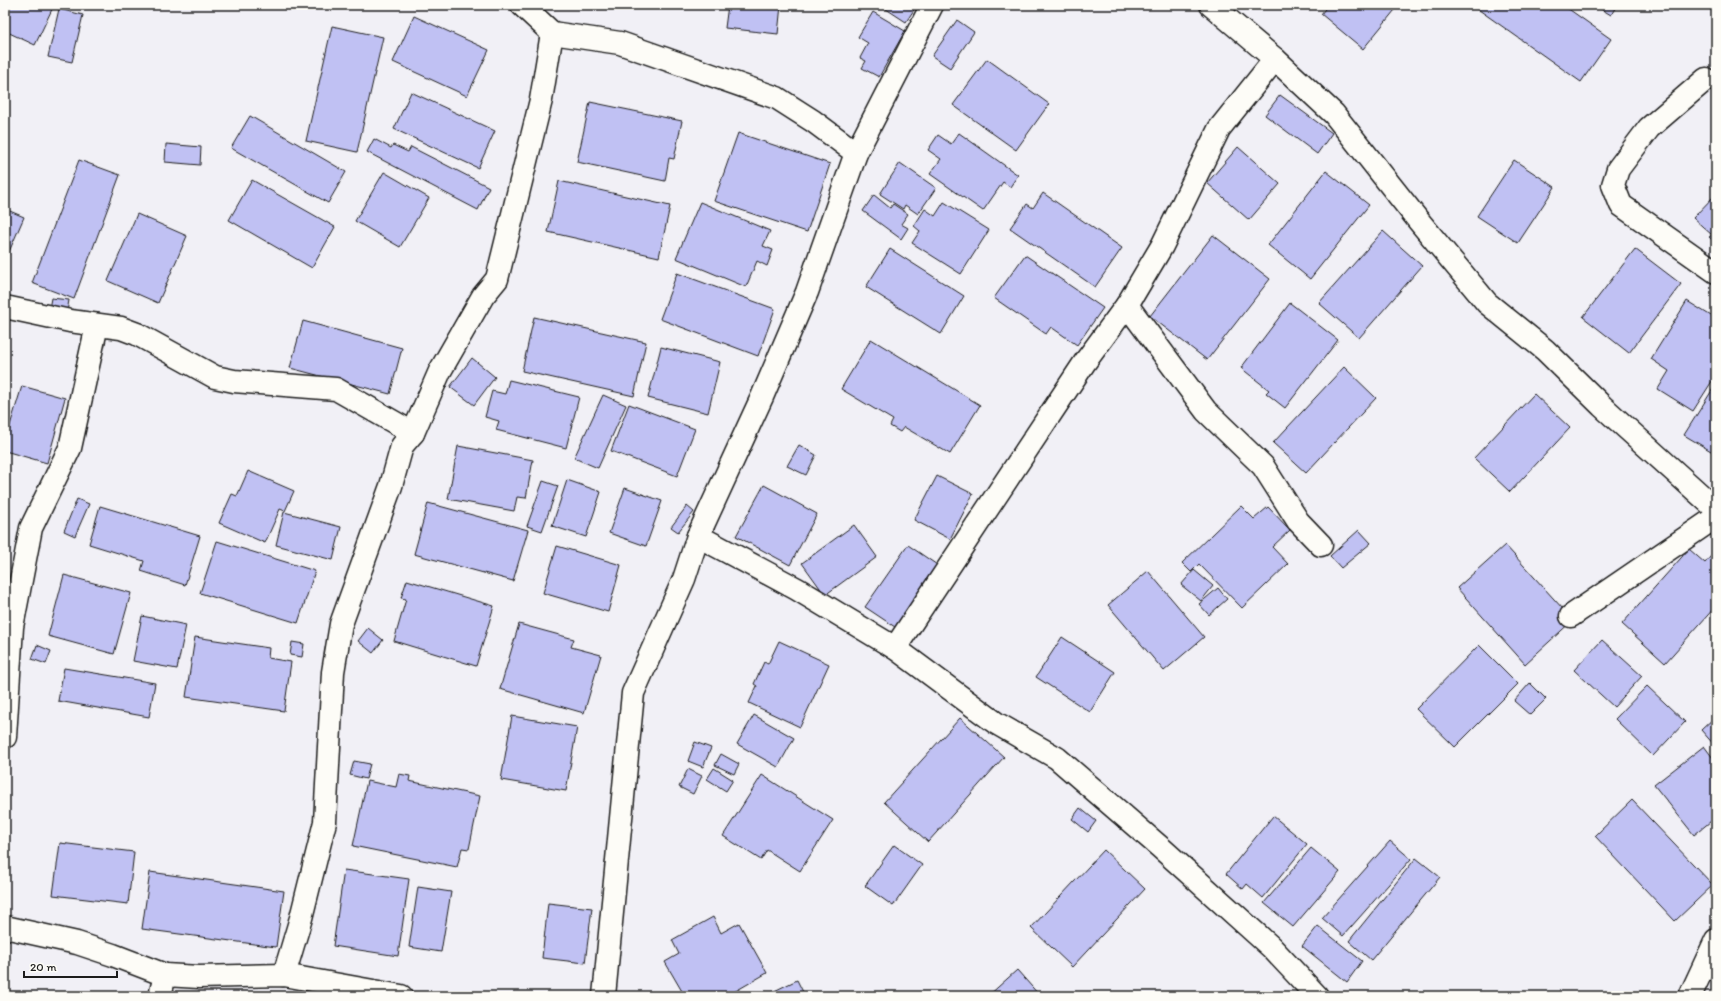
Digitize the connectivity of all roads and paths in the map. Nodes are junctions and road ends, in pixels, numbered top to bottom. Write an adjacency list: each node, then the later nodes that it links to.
1 (522, 5): 4 (street)
2 (932, 5): 7 (street)
3 (1211, 5): 5 (street)
4 (552, 33): 7 (street); 12 (street)
5 (1275, 59): 9 (street); 13 (street)
6 (1706, 79): 8 (street)
7 (856, 153): 15 (street)
8 (1716, 272)
9 (1127, 305): 16 (street); 18 (street)
10 (5, 308): 11 (street)
11 (97, 325): 12 (street); 19 (street)
12 (412, 433): 23 (street)
13 (1716, 509)
14 (1716, 517): 17 (street)
15 (698, 536): 18 (street); 26 (street)
16 (1321, 545)
17 (1572, 616)
18 (895, 648): 27 (street)
19 (5, 737)
20 (5, 927): 22 (street)
21 (1716, 940): 28 (street)
22 (165, 975): 23 (street); 24 (street)
23 (284, 975): 25 (street)
24 (160, 996)
25 (402, 996)
26 (604, 996)
27 (1317, 996)
28 (1690, 996)

